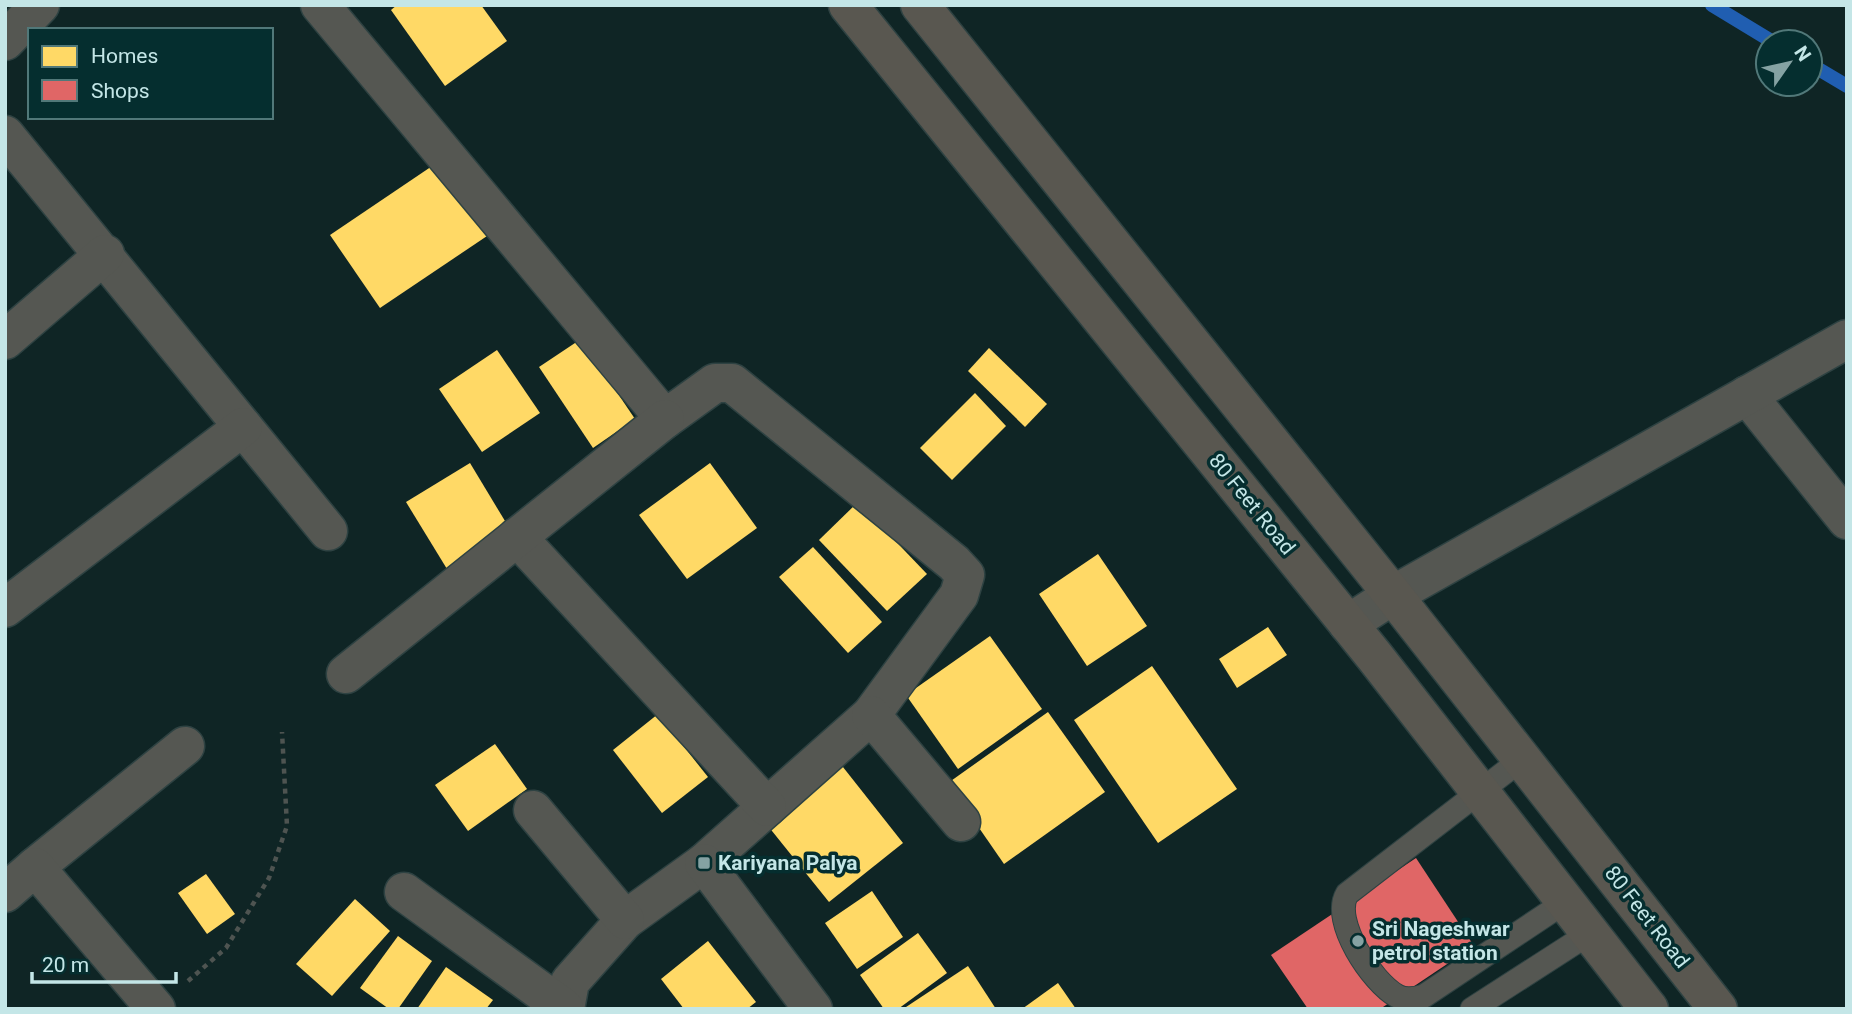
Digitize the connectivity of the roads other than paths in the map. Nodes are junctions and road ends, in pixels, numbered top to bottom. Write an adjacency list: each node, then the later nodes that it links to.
1 (40, 5): 5 (street)
2 (320, 5): 11 (street)
3 (848, 5): 18 (main road, 80 Feet Road)
4 (920, 5): 16 (main road, 80 Feet Road)
5 (5, 41)
6 (5, 135): 7 (street)
7 (105, 254): 9 (street); 12 (street)
8 (1847, 339): 10 (street)
9 (5, 340)
10 (1746, 395): 13 (street); 16 (street)
11 (665, 419): 15 (street); 20 (street)
12 (243, 427): 14 (street); 17 (street)
13 (1847, 520)
14 (328, 531)
15 (517, 537): 19 (street); 24 (street)
16 (1393, 595): 18 (street); 22 (main road, 80 Feet Road)
17 (5, 608)
18 (1348, 624): 23 (main road, 80 Feet Road)
19 (346, 674)
20 (871, 715): 24 (street); 26 (street)
21 (185, 746): 28 (street)
22 (1522, 759): 23 (lane); 39 (main road, 80 Feet Road)
23 (1479, 791): 31 (main road, 80 Feet Road); 31 (lane)
24 (767, 807): 27 (street)
25 (533, 810): 32 (street)
26 (961, 822)
27 (704, 863): 32 (street); 36 (street)
28 (35, 867): 30 (street); 35 (street)
29 (404, 891): 34 (street)
30 (5, 893)
31 (1565, 902): 33 (main road, 80 Feet Road)
32 (625, 920): 34 (street)
33 (1590, 933): 37 (lane); 38 (main road, 80 Feet Road)
34 (565, 1008)
35 (156, 1009)
36 (813, 1009)
37 (1472, 1009)
38 (1649, 1009)
39 (1718, 1009)

